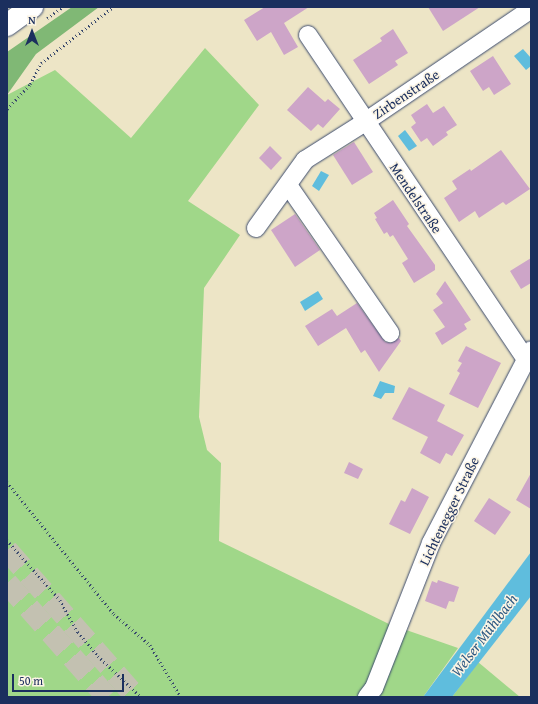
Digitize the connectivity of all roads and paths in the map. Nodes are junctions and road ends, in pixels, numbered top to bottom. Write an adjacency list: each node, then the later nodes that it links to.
1 (32, 7): 4 (street)
2 (113, 7): 6 (path)
3 (531, 9): 7 (street, Zirbenstraße)
4 (7, 25)
5 (308, 35): 7 (street, Mendelstraße)
6 (7, 109)
7 (365, 122): 8 (street, Zirbenstraße); 11 (street, Mendelstraße)
8 (288, 185): 9 (street, Zirbenstraße); 10 (street)
9 (256, 228)
10 (390, 333)
11 (528, 355): 16 (street, Lichtenegger Straße)
12 (7, 482): 15 (path)
13 (7, 540): 14 (path)
14 (141, 697)
15 (181, 697)
16 (367, 697)

